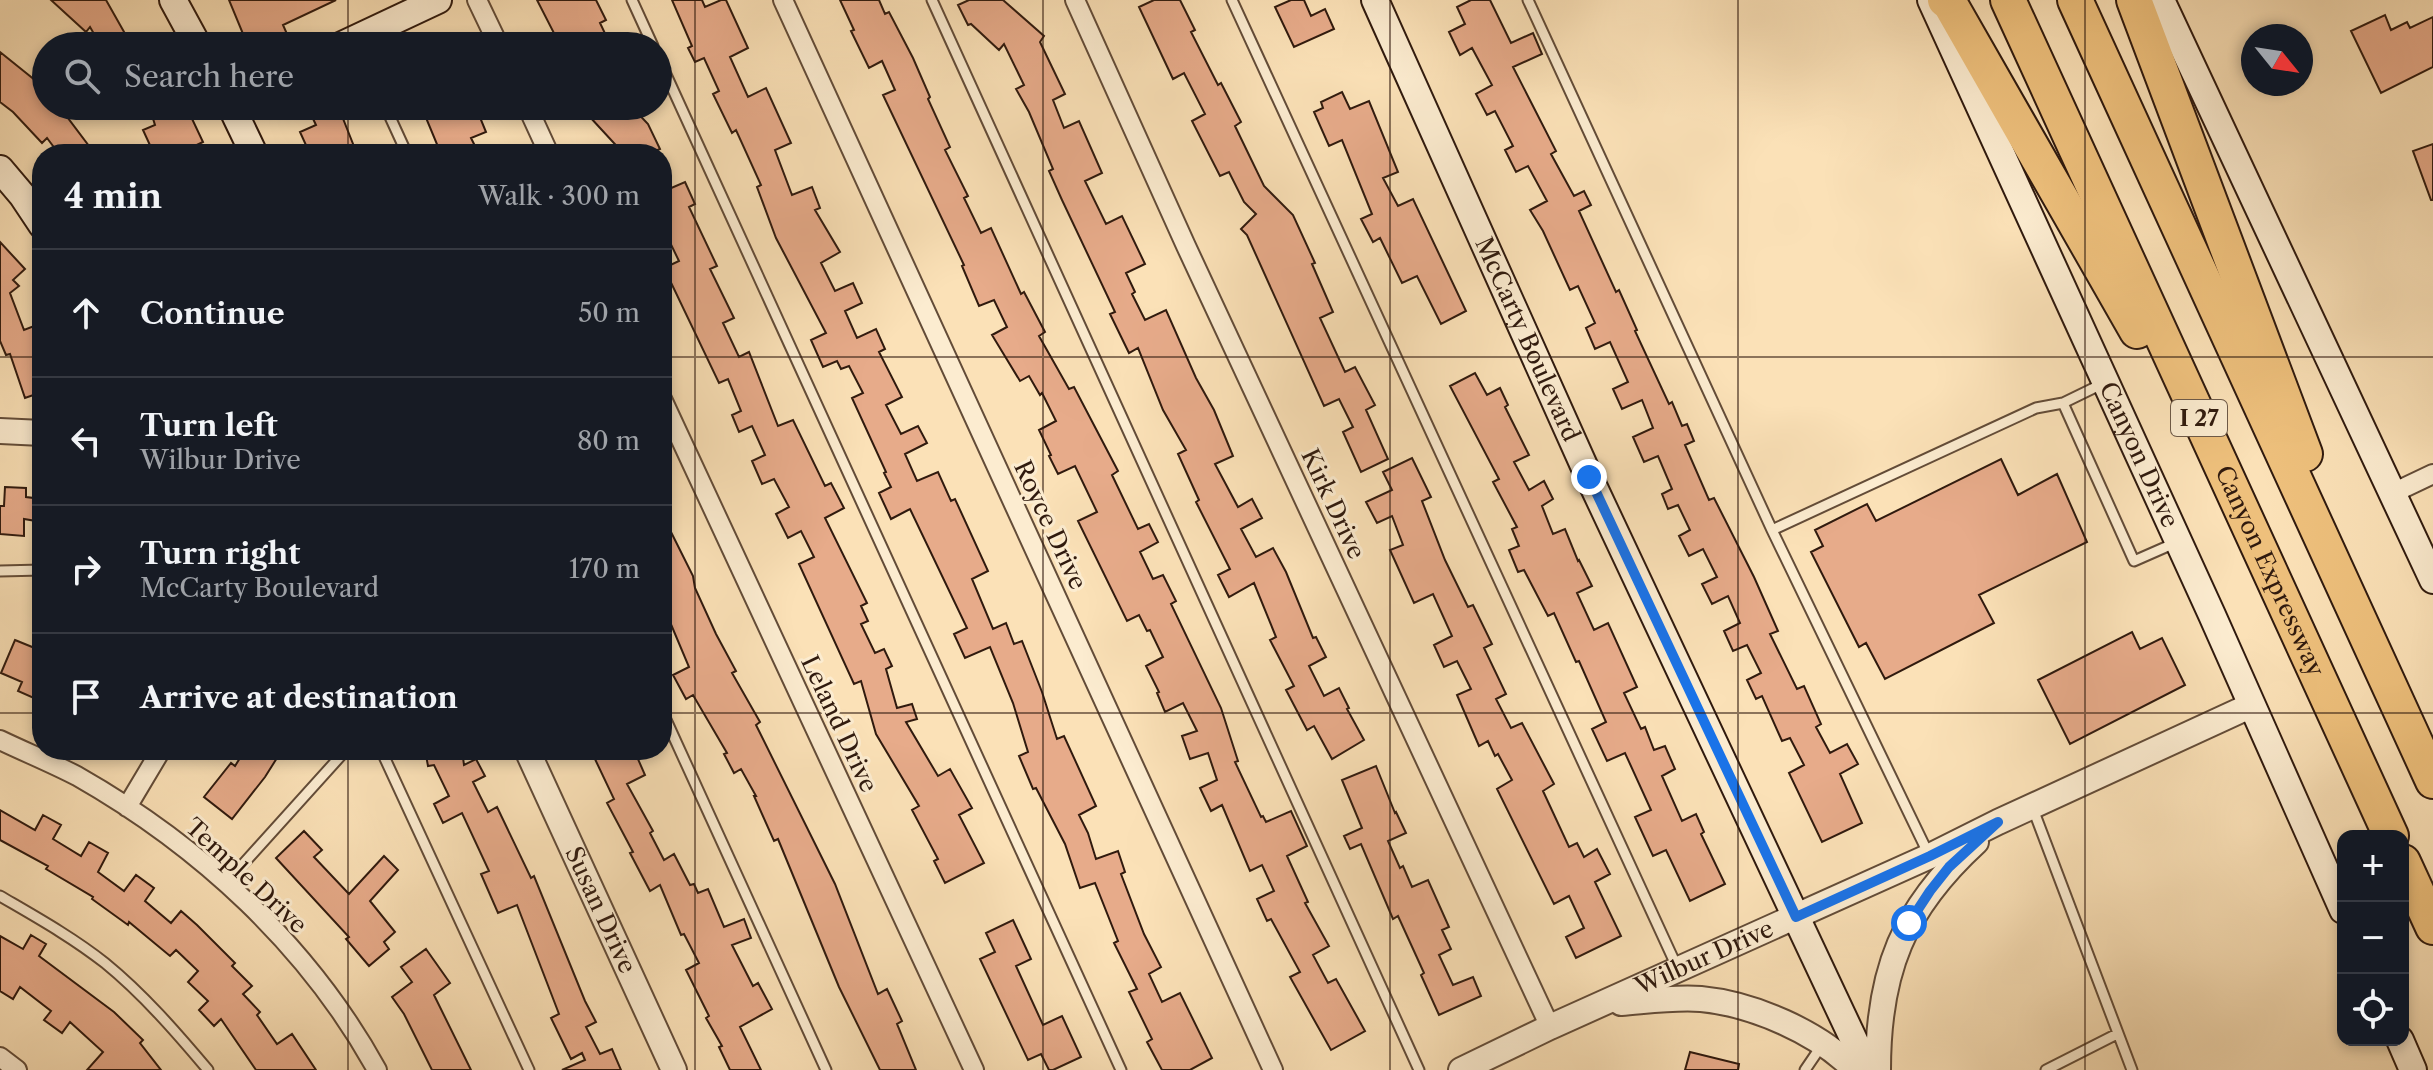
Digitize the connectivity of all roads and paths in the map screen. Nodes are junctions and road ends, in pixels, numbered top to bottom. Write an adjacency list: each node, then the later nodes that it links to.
1 (173, 0): 17 (main road)
2 (438, 0): 18 (main road)
3 (477, 0): 19 (street)
4 (632, 0): 20 (lane)
5 (783, 0): 80 (street, Royce Drive)
6 (932, 0): 81 (lane)
7 (1075, 0): 67 (street, Kirk Drive)
8 (1232, 0): 65 (lane)
9 (1375, 0): 63 (main road, McCarty Boulevard)
10 (1528, 0): 38 (lane)
11 (1931, 0): 30 (main road, Canyon Drive)
12 (1945, 0): 33 (highway)
13 (2008, 0): 33 (highway, Canyon Expressway / I 27)
14 (2075, 0): 43 (highway, I 27)
15 (2134, 0): 43 (highway)
16 (2161, 0): 37 (main road)
17 (190, 32)
18 (375, 32)
19 (492, 32)
20 (647, 32)
21 (672, 88): 79 (lane)
22 (238, 120): 25 (main road)
23 (391, 120): 26 (lane)
24 (533, 120): 27 (street)
25 (249, 144)
26 (402, 144)
27 (544, 144)
28 (0, 169): 29 (main road)
29 (32, 210)
30 (2105, 383): 31 (lane); 39 (main road, Canyon Drive)
31 (2063, 403): 38 (lane); 39 (lane)
32 (672, 421): 78 (street, Leland Drive)
33 (2203, 427): 57 (highway, Canyon Expressway / I 27)
34 (0, 431): 35 (street)
35 (32, 433)
36 (2433, 474): 37 (street)
37 (2393, 493): 42 (main road)
38 (1772, 530): 58 (lane)
39 (2178, 541): 44 (main road, Canyon Drive)
40 (32, 570): 41 (lane)
41 (0, 571)
42 (2433, 580)
43 (2381, 671): 53 (highway, I 27)
44 (2252, 705): 54 (street, Wilbur Drive); 62 (main road, Canyon Drive)
45 (672, 733): 77 (lane)
46 (0, 740): 47 (street, Temple Drive)
47 (32, 755)
48 (42, 760): 55 (street, Temple Drive)
49 (155, 760): 55 (street)
50 (337, 760): 60 (lane)
51 (386, 760): 75 (lane)
52 (532, 760): 76 (street, Susan Drive)
53 (2433, 781)
54 (2032, 806): 56 (street, Wilbur Drive); 68 (lane)
55 (127, 807): 60 (street, Temple Drive)
56 (1998, 822): 58 (street, Wilbur Drive); 86 (street)
57 (2388, 830)
58 (1930, 856): 63 (street, Wilbur Drive)
59 (2409, 875): 64 (highway)
60 (226, 883): 74 (street, Temple Drive)
61 (0, 896): 73 (lane)
62 (2339, 902)
63 (1796, 917): 65 (street, Wilbur Drive); 85 (main road, McCarty Boulevard)
64 (2433, 927)
65 (1677, 969): 66 (street, Wilbur Drive)
66 (1598, 1006): 67 (street, Wilbur Drive); 69 (street)
67 (1550, 1027): 82 (street, Wilbur Drive)
68 (2117, 1034): 87 (lane); 88 (lane)
69 (1822, 1045): 83 (lane); 84 (street)
70 (2403, 1046): 89 (main road)
71 (0, 1057): 72 (street)
72 (17, 1070)
73 (208, 1070)
74 (377, 1070)
75 (529, 1070)
76 (674, 1070)
77 (826, 1070)
78 (974, 1070)
79 (1121, 1070)
80 (1273, 1070)
81 (1419, 1070)
82 (1461, 1070)
83 (1805, 1070)
84 (1855, 1070)
85 (1868, 1070)
86 (1878, 1070)
87 (2046, 1070)
88 (2132, 1070)
89 (2413, 1070)

